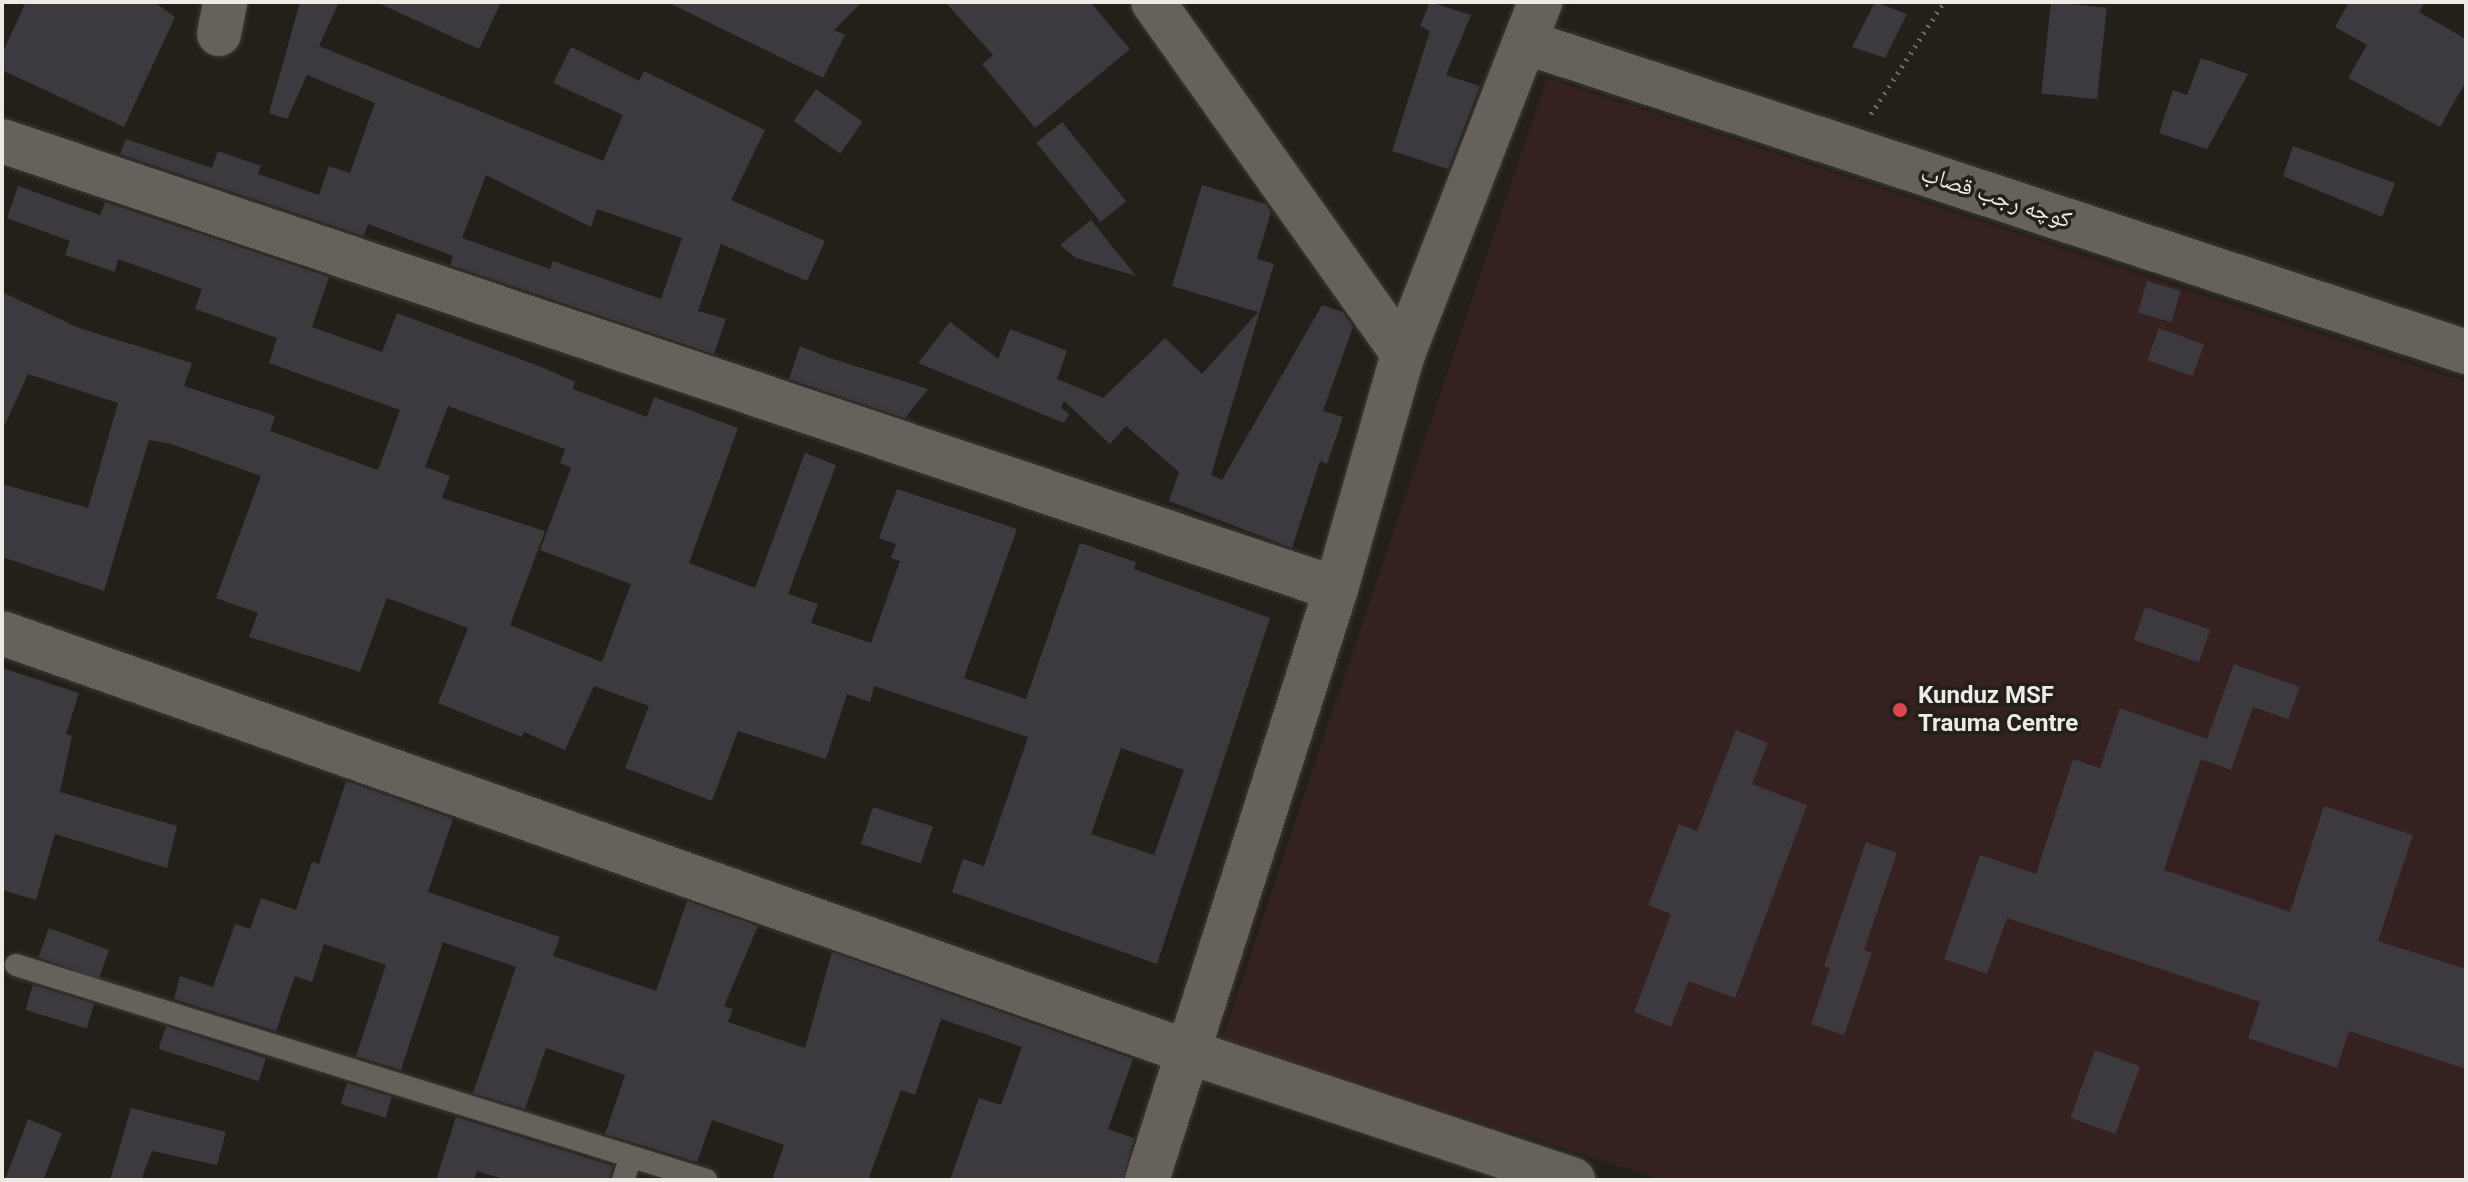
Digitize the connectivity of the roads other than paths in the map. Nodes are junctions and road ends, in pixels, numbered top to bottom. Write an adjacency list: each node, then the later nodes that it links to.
1 (1153, 2): 5 (street)
2 (1533, 22): 4 (street, کوچه رجب قصاب); 5 (street)
3 (2, 141): 6 (street)
4 (2466, 352)
5 (1403, 354): 6 (street)
6 (1336, 589): 9 (street)
7 (2, 633): 9 (street)
8 (16, 965): 10 (lane)
9 (1186, 1051): 13 (street); 14 (street)
10 (631, 1157): 11 (lane); 12 (lane)
11 (623, 1180)
12 (706, 1180)
13 (1147, 1180)
14 (1573, 1180)

